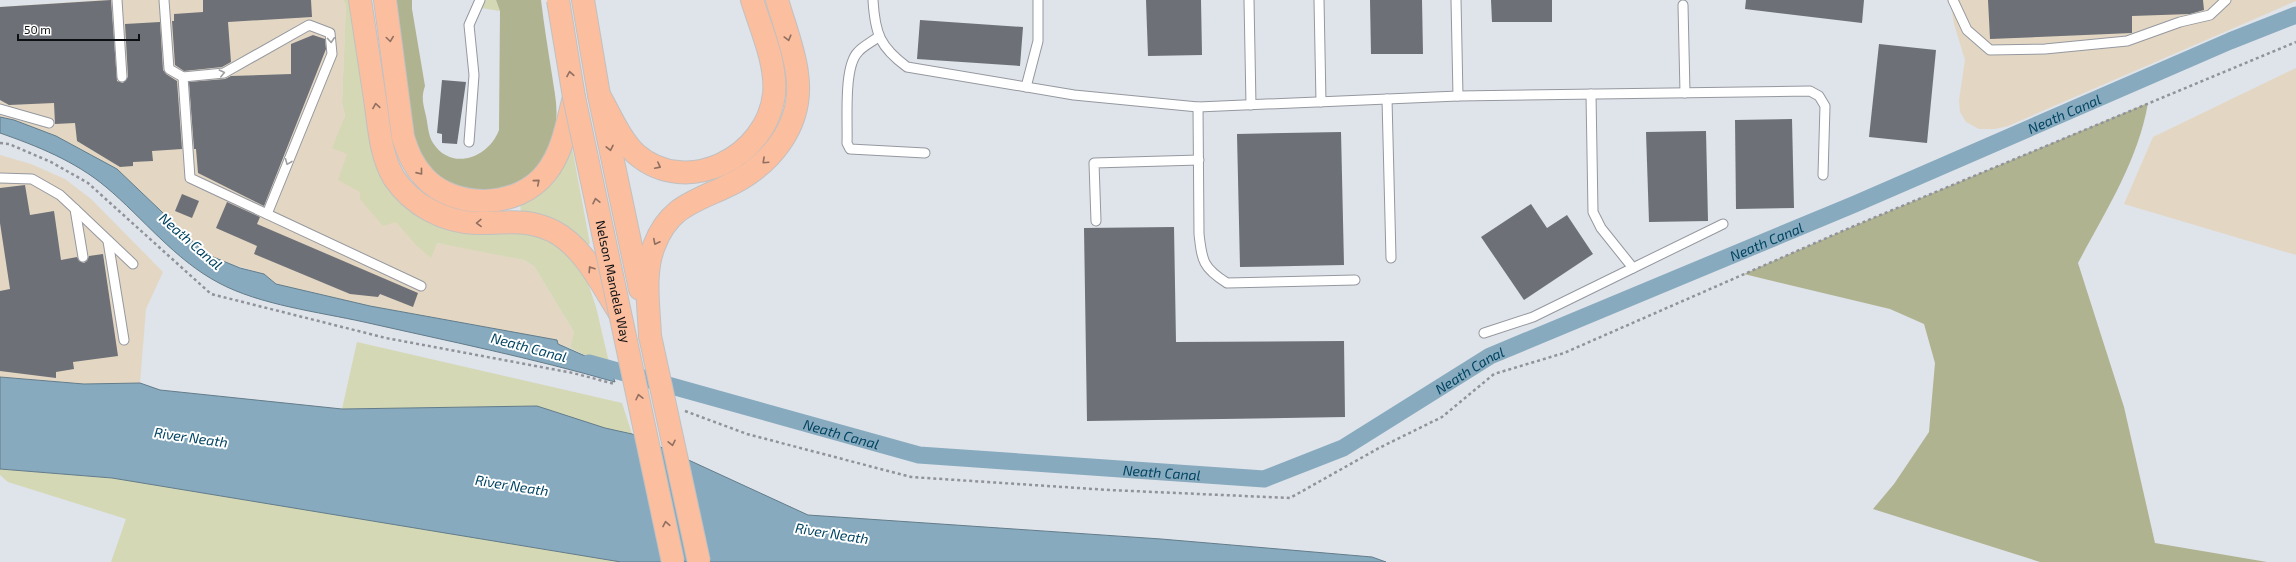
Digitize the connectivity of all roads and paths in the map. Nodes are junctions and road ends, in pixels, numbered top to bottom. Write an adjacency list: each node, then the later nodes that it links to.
1 (118, 0): 20 (lane)
2 (164, 0): 21 (lane)
3 (360, 0): 51 (main road, one-way to 3)
4 (385, 0): 27 (main road, one-way to 27)
5 (480, 0): 34 (lane)
6 (558, 0): 27 (main road, Nelson Mandela Way, one-way to 6, bridge)
7 (583, 0): 25 (main road, Nelson Mandela Way)
8 (752, 0): 25 (main road, one-way to 8)
9 (777, 0): 53 (main road, one-way to 53)
10 (873, 0): 18 (lane)
11 (1038, 0): 22 (lane)
12 (1249, 0): 30 (lane)
13 (1319, 0): 29 (lane)
14 (1456, 0): 26 (lane)
15 (1953, 0): 16 (lane)
16 (2226, 0)
17 (1683, 5): 23 (lane)
18 (878, 37): 22 (lane); 36 (lane)
19 (2296, 42): 56 (path)
20 (122, 77)
21 (183, 77): 41 (lane); 41 (lane, one-way to 41)
22 (1026, 87): 31 (lane)
23 (1685, 93): 24 (lane); 38 (lane)
24 (1591, 94): 26 (lane); 48 (lane)
25 (599, 95): 53 (main road, Nelson Mandela Way, one-way to 53)
26 (1458, 96): 28 (lane)
27 (574, 97): 51 (main road, Nelson Mandela Way, one-way to 27, bridge)
28 (1388, 99): 29 (lane); 46 (lane)
29 (1320, 102): 30 (lane)
30 (1251, 105): 31 (lane)
31 (1198, 107): 37 (lane)
32 (0, 109): 33 (lane)
33 (49, 123)
34 (469, 142)
35 (0, 143): 55 (path)
36 (925, 153)
37 (1199, 160): 42 (lane); 49 (lane)
38 (1823, 175)
39 (0, 178): 40 (lane)
40 (75, 209): 44 (lane); 45 (lane)
41 (267, 214): 50 (lane)
42 (1096, 221)
43 (1723, 224): 48 (lane)
44 (108, 241): 47 (lane); 54 (lane)
45 (83, 257)
46 (1391, 258)
47 (132, 264)
48 (1633, 268): 52 (lane)
49 (1355, 280)
50 (421, 286)
51 (620, 313): 57 (main road, Nelson Mandela Way, one-way to 51, bridge)
52 (1484, 333)
53 (650, 336): 58 (main road, Nelson Mandela Way, one-way to 58, bridge)
54 (124, 340)
55 (618, 385)
56 (683, 410)
57 (674, 562)
58 (698, 562)

